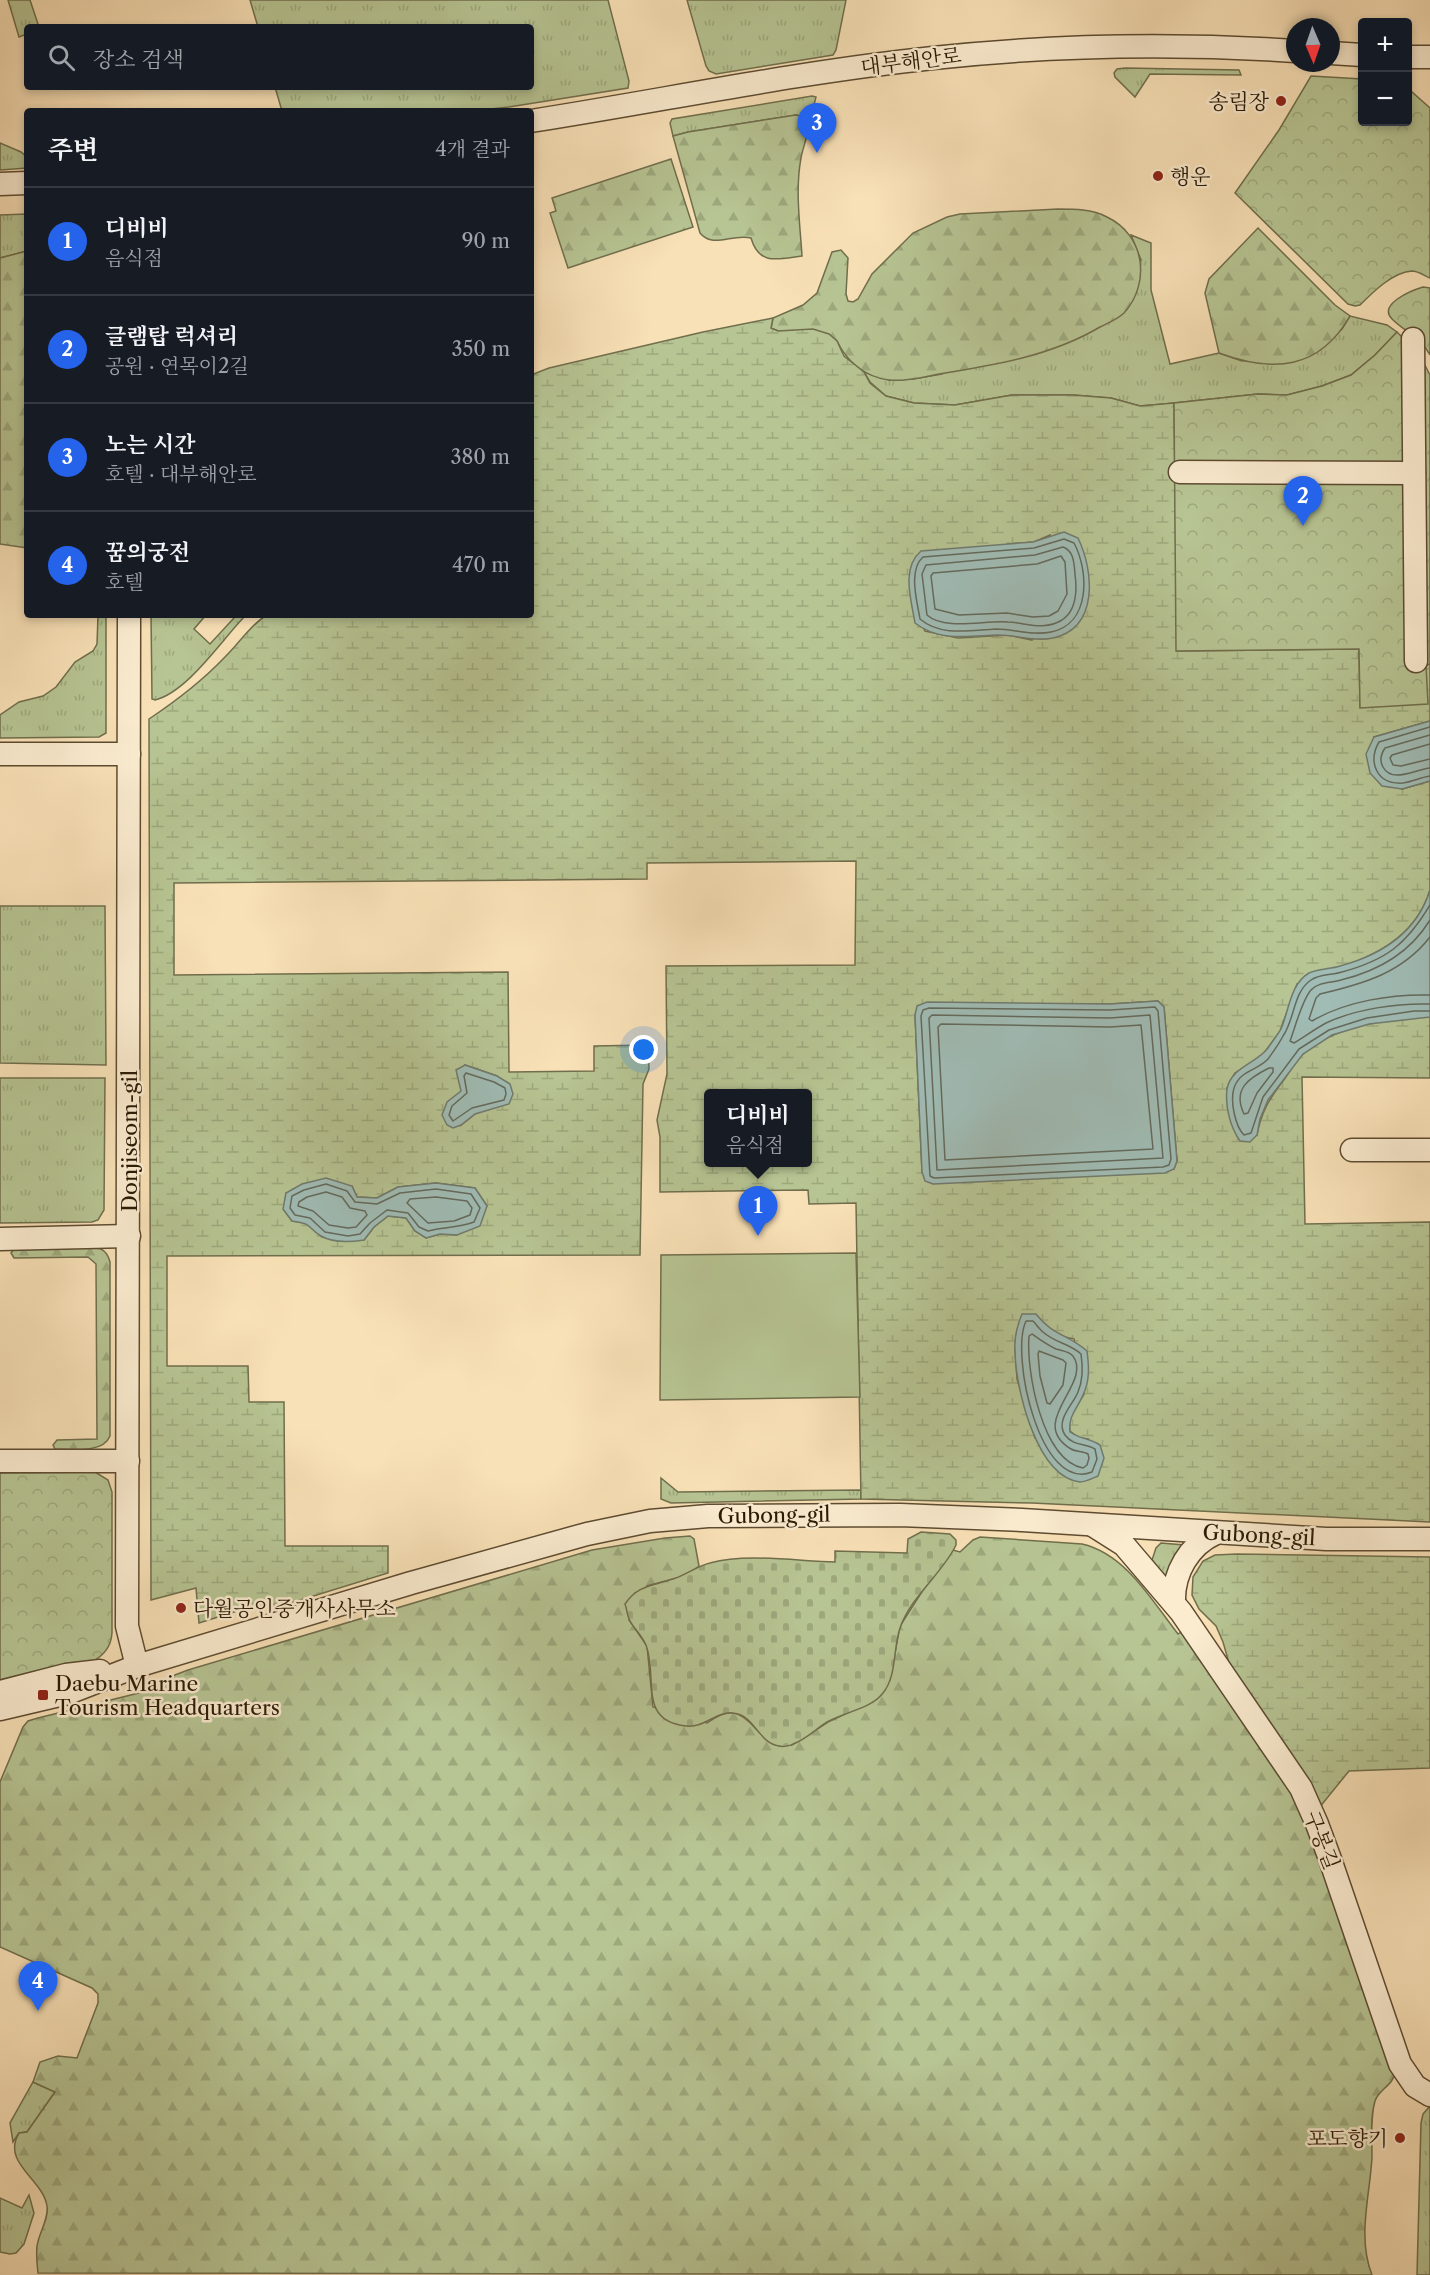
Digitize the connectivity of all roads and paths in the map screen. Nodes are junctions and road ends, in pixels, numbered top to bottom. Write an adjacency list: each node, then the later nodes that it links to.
1 (1286, 50): 6 (street, 대부해안로)
2 (1340, 54): 3 (street)
3 (1358, 55)
4 (1412, 57): 5 (street)
5 (1430, 57)
6 (534, 120)
7 (24, 183): 8 (street)
8 (0, 184)
9 (0, 192): 10 (street)
10 (24, 192)
11 (1413, 339): 13 (street)
12 (1180, 472): 13 (street)
13 (1414, 472): 14 (street)
14 (1422, 590): 16 (street)
15 (129, 618): 18 (street, Donjiseom-gil)
16 (1416, 661)
17 (0, 754): 18 (street)
18 (129, 754): 21 (street, Donjiseom-gil)
19 (1352, 1150): 20 (street)
20 (1430, 1150)
21 (129, 1236): 22 (street); 24 (street, Donjiseom-gil)
22 (0, 1239)
23 (0, 1461): 24 (street)
24 (128, 1461): 29 (street, Donjiseom-gil)
25 (1093, 1525): 26 (street, Gubong-gil); 28 (street, 구봉길); 29 (street, Gubong-gil)
26 (1216, 1533): 27 (street, Gubong-gil); 28 (street)
27 (1430, 1539)
28 (1174, 1602): 32 (street, 구봉길)
29 (137, 1666): 30 (street, Gubong-gil); 31 (street, Gubong-gil)
30 (0, 1692)
31 (0, 1709)
32 (1430, 2095)

